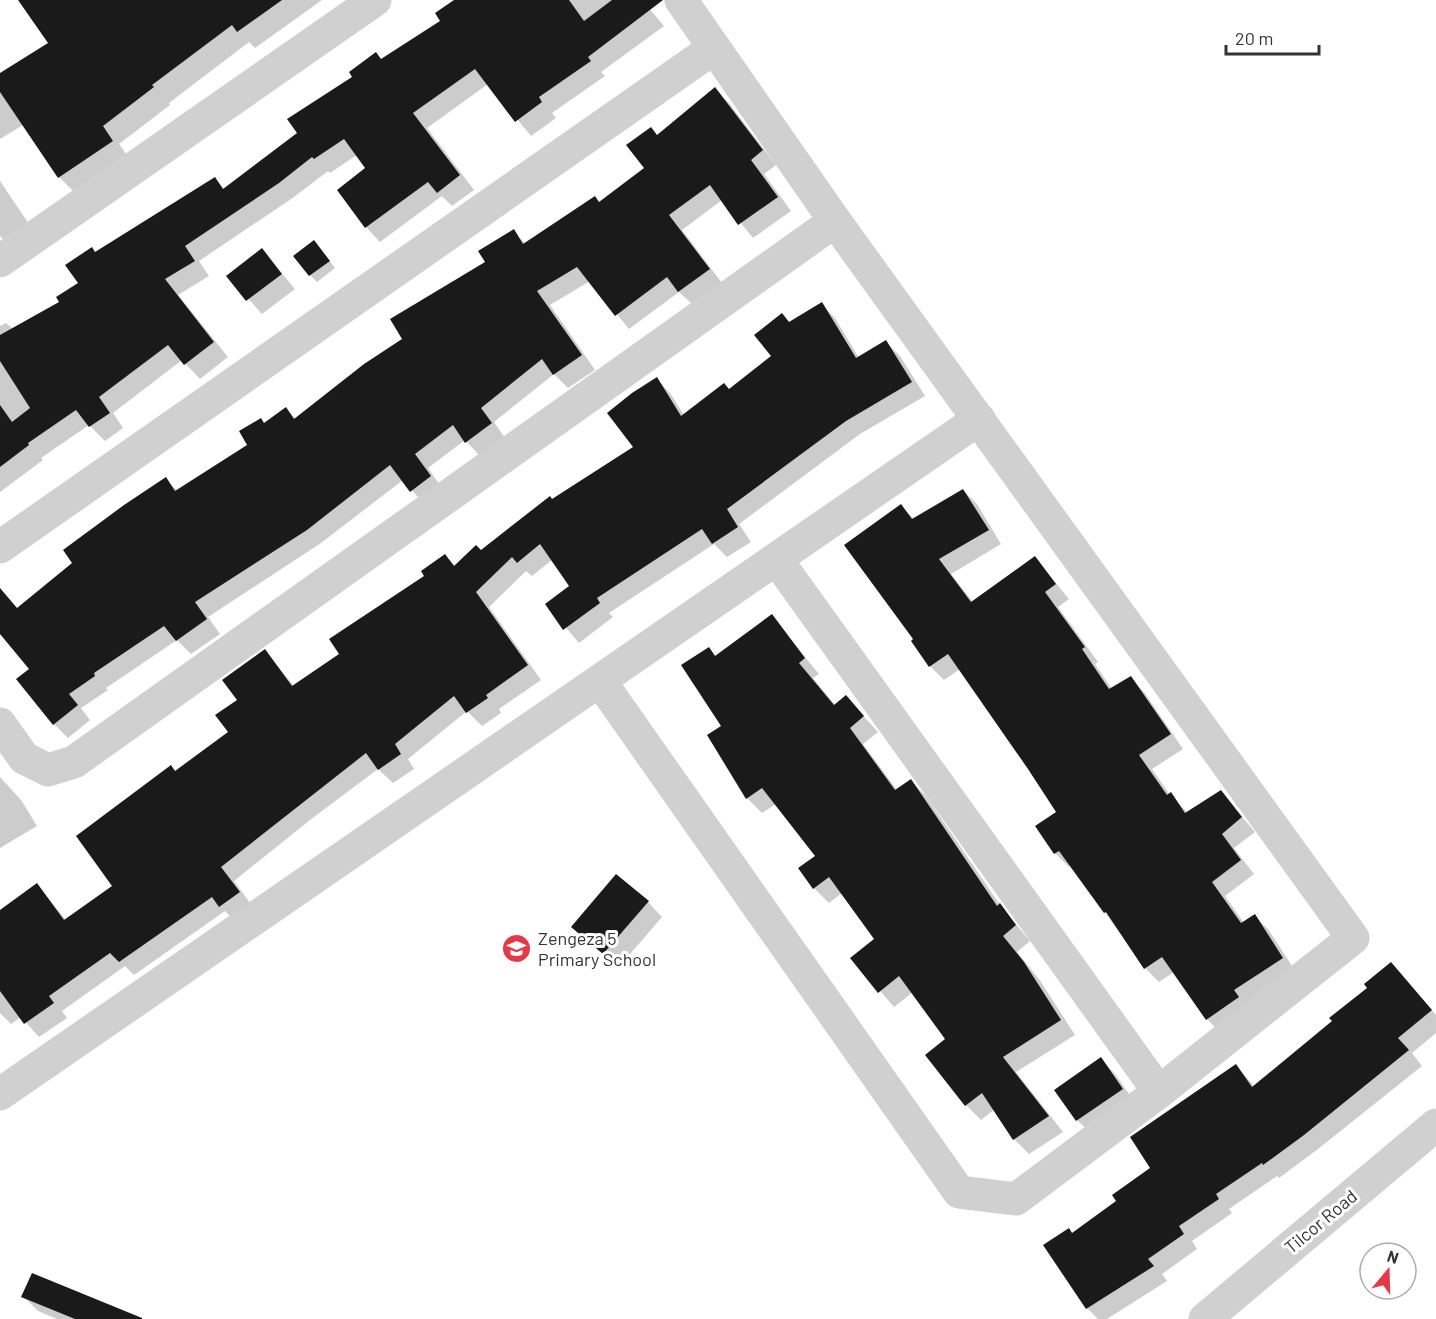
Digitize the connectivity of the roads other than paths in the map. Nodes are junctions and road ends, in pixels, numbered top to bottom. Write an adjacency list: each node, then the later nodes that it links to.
1 (375, 0): 5 (street)
2 (681, 0): 3 (street)
3 (714, 48): 4 (street); 7 (street)
4 (835, 221): 6 (street); 10 (street)
5 (0, 261)
6 (979, 419): 8 (street); 11 (street)
7 (0, 547)
8 (777, 560): 9 (street); 11 (street)
9 (600, 681): 11 (street); 12 (street)
10 (0, 724)
11 (1159, 1092)
12 (0, 1094)
13 (1436, 1125): 14 (street, Tilcor Road)
14 (1205, 1319)

